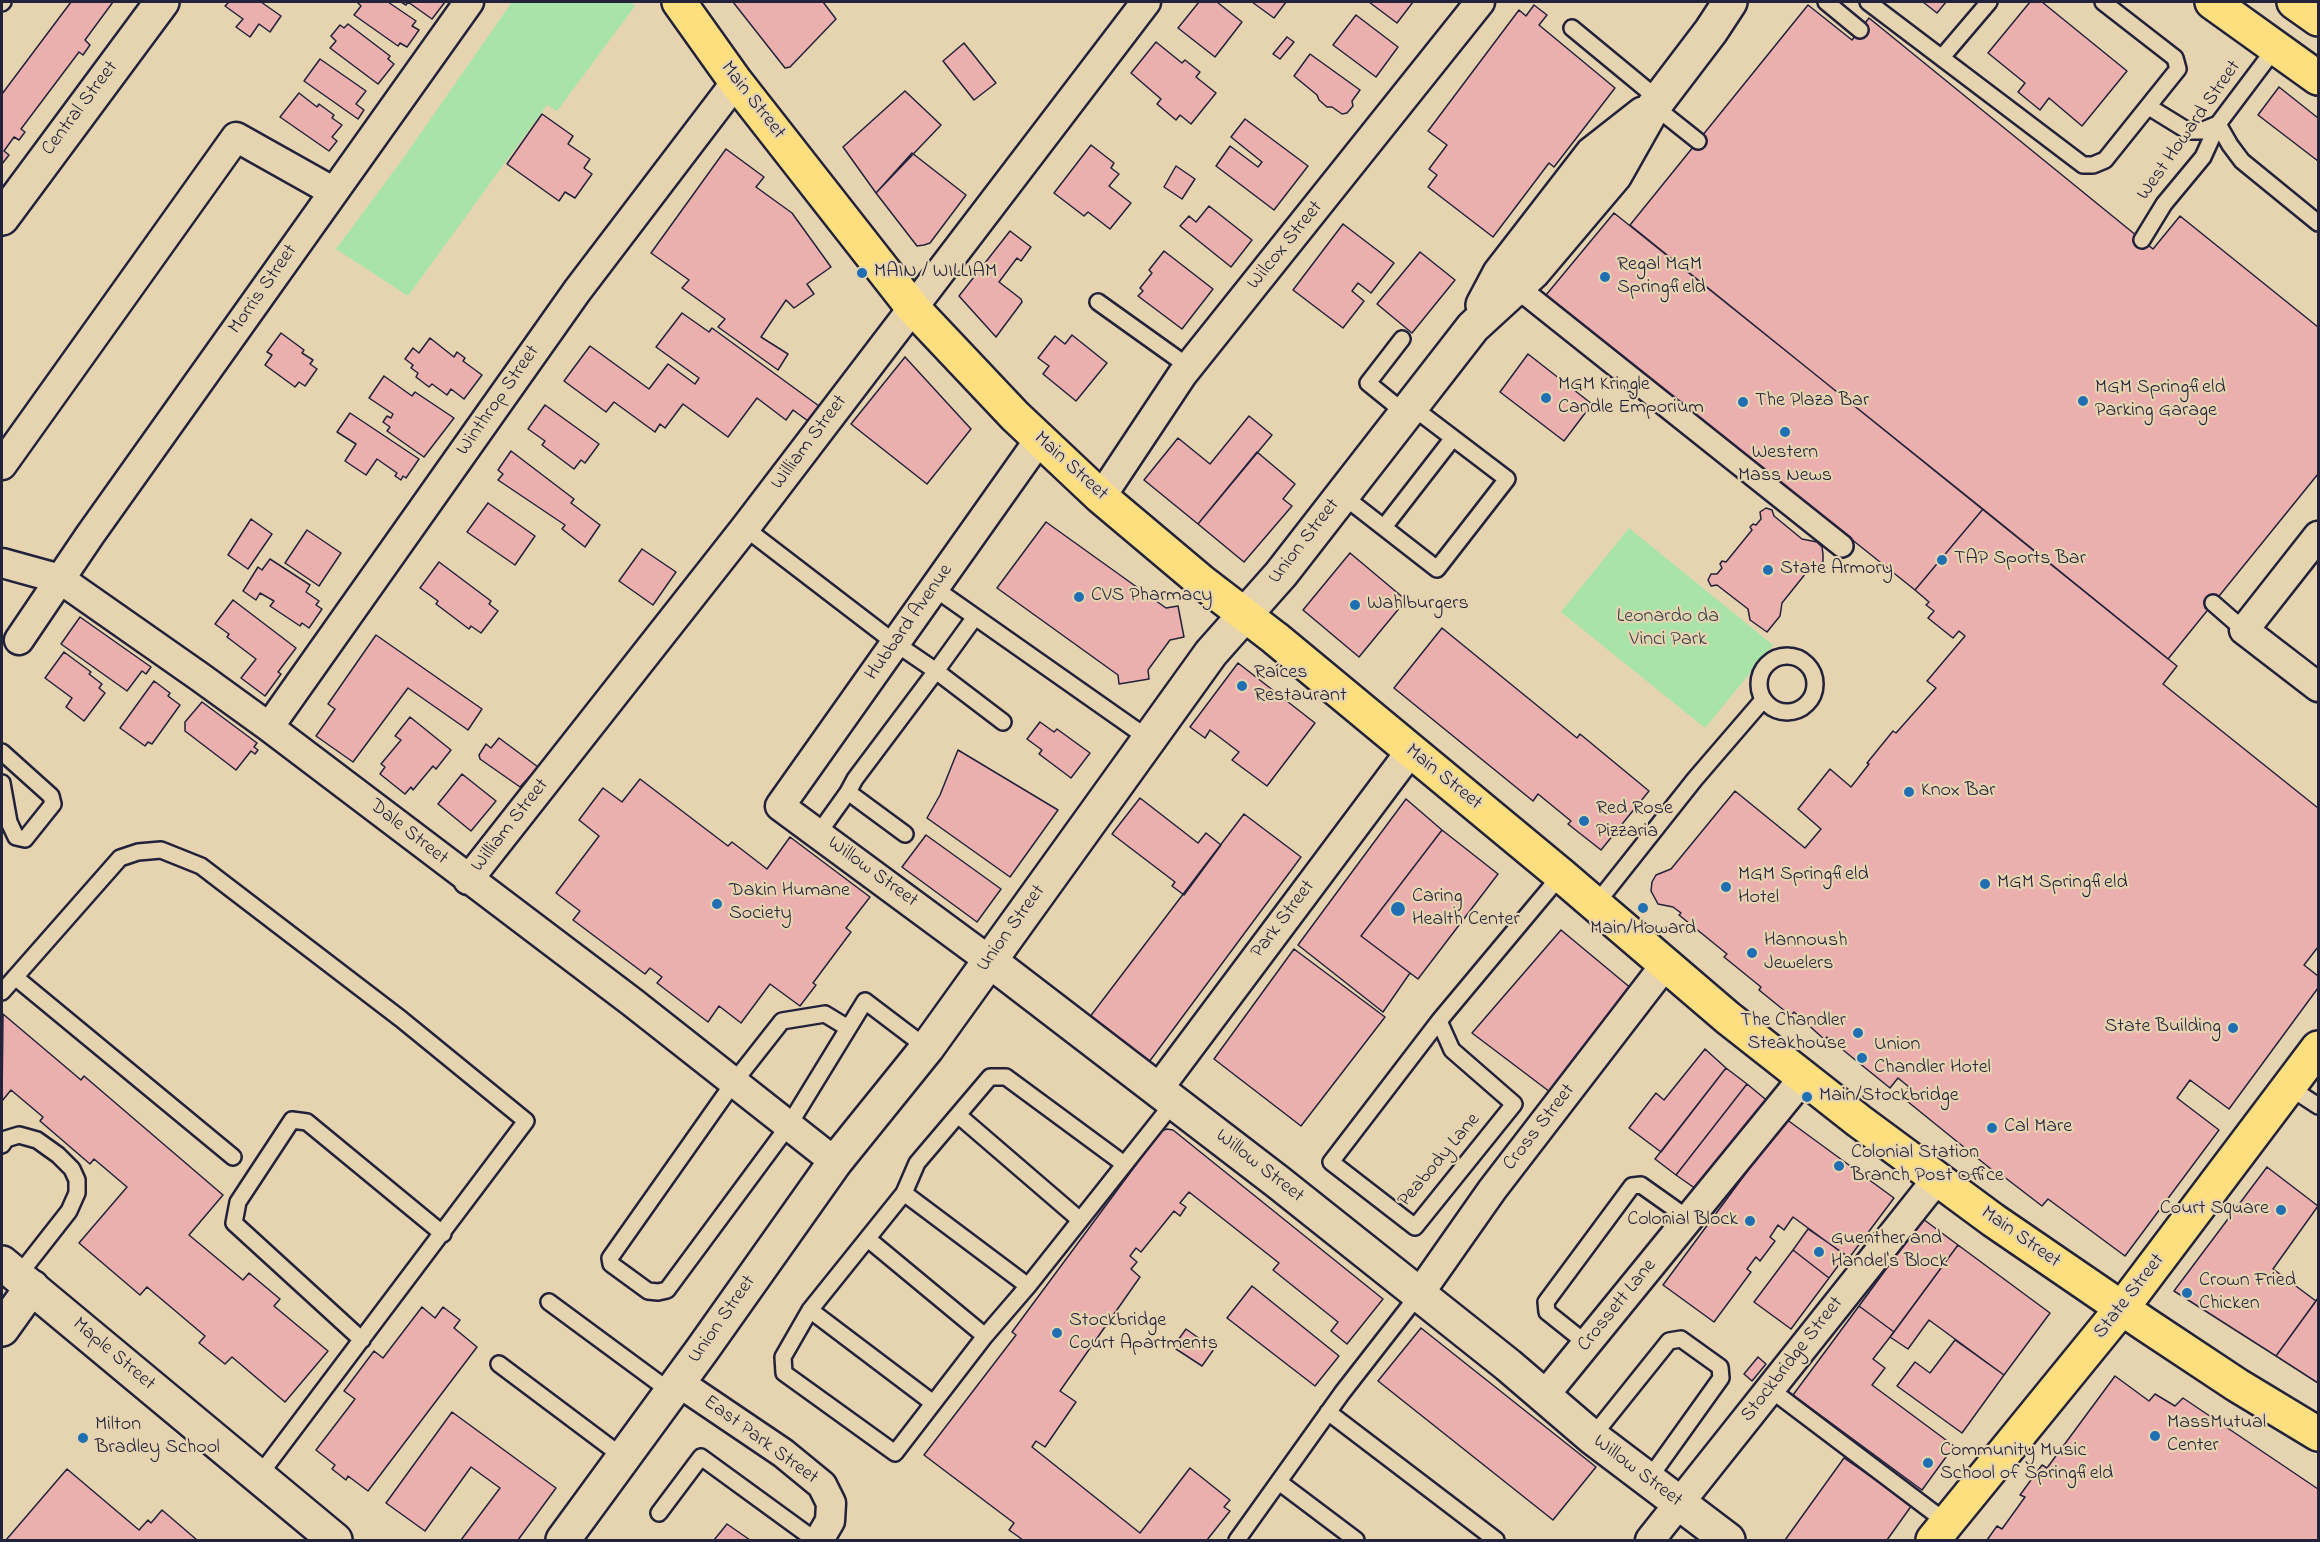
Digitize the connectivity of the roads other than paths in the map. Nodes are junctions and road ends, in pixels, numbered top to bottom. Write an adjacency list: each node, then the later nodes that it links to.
1 (162, 2): 25 (street, Central Street)
2 (469, 2): 24 (street, Morris Street)
3 (679, 2): 19 (main road, Main Street)
4 (1146, 2): 30 (street, William Street)
5 (1479, 2): 33 (street, Wilcox Street)
6 (1730, 2): 20 (street, Union Street)
7 (1826, 2): 15 (lane)
8 (1869, 2): 17 (lane)
9 (1989, 2): 17 (lane)
10 (2103, 2): 21 (lane)
11 (2212, 2): 16 (main road)
12 (2294, 2): 13 (main road)
13 (2319, 19)
14 (1572, 28): 20 (lane)
15 (1860, 30)
16 (2276, 47): 18 (main road); 22 (lane, West Howard Street)
17 (1943, 56): 21 (lane)
18 (2319, 78)
19 (736, 82): 30 (main road, Main Street); 57 (street, Winthrop Street)
20 (1656, 103): 23 (lane); 28 (street, Union Street); 31 (street, Union Street)
21 (2149, 107): 22 (lane)
22 (2218, 123): 26 (lane); 27 (lane, West Howard Street)
23 (1698, 141)
24 (333, 192): 37 (street); 45 (street, Morris Street)
25 (2, 218)
26 (2319, 223)
27 (2142, 240)
28 (1517, 287): 31 (street, Union Street); 43 (street)
29 (1098, 302): 33 (lane)
30 (913, 308): 36 (main road, Main Street); 41 (street, William Street)
31 (1473, 327): 34 (street, Union Street)
32 (1401, 339): 34 (lane)
33 (1189, 366): 39 (street, Wilcox Street)
34 (1408, 410): 35 (lane); 38 (street, Union Street)
35 (1453, 438): 40 (lane); 40 (lane)
36 (1040, 440): 39 (main road, Main Street); 46 (street, Hubbard Avenue)
37 (2, 465)
38 (1342, 495): 40 (lane); 48 (street, Union Street)
39 (1101, 497): 48 (main road, Main Street)
40 (1383, 527)
41 (745, 528): 52 (lane); 67 (street, William Street)
42 (2318, 538): 50 (street)
43 (1842, 546)
44 (2, 563): 45 (street)
45 (60, 579): 51 (street, Morris Street); 57 (street, Dale Street)
46 (934, 588): 49 (lane); 52 (street, Hubbard Avenue)
47 (2213, 603): 50 (lane)
48 (1245, 615): 58 (street, Union Street); 60 (main road, Main Street)
49 (975, 617): 53 (lane); 58 (lane)
50 (2244, 630): 54 (street)
51 (19, 640)
52 (895, 643): 53 (lane); 63 (street, Hubbard Avenue)
53 (936, 671): 56 (lane); 62 (lane)
54 (2319, 687)
55 (1763, 700): 68 (lane)
56 (1003, 722)
57 (269, 727): 67 (street, Dale Street)
58 (1149, 739): 69 (street, Union Street)
59 (2, 752): 61 (lane)
60 (1410, 752): 66 (main road, Main Street); 80 (street, Park Street)
61 (2, 783)
62 (848, 792): 64 (lane); 65 (lane)
63 (780, 806): 64 (street, Willow Street)
64 (818, 834): 69 (street, Willow Street)
65 (905, 834)
66 (1561, 875): 68 (main road, Main Street); 73 (lane, Peabody Lane)
67 (468, 880): 78 (street, Dale Street)
68 (1596, 904): 70 (main road, Main Street)
69 (990, 961): 75 (street, Union Street); 80 (street, Willow Street)
70 (1665, 965): 77 (main road, Main Street); 96 (street, Cross Street)
71 (15, 977): 72 (lane); 85 (lane); 92 (lane)
72 (2, 992)
73 (1439, 1022): 73 (lane, Peabody Lane)
74 (848, 1028): 75 (lane); 78 (lane); 83 (lane)
75 (927, 1048): 86 (street, Union Street)
76 (2319, 1048): 79 (main road, State Street)
77 (1804, 1077): 88 (main road, Main Street); 90 (street, Crossett Lane)
78 (734, 1082): 83 (street, Dale Street); 83 (lane)
79 (2289, 1087): 81 (lane); 98 (main road, State Street)
80 (1166, 1095): 87 (lane); 96 (street, Willow Street)
81 (2319, 1106)
82 (958, 1115): 87 (lane); 89 (lane); 91 (lane)
83 (789, 1125): 86 (street, Dale Street)
84 (2, 1145): 94 (lane)
85 (233, 1157)
86 (835, 1162): 105 (street, Union Street)
87 (1124, 1164): 91 (lane)
88 (1936, 1179): 98 (main road, Main Street); 106 (street, Stockbridge Street)
89 (904, 1193): 93 (lane); 95 (lane)
90 (1689, 1219): 103 (street, Crossett Lane); 103 (lane)
91 (1080, 1220): 95 (lane)
92 (443, 1234): 102 (lane); 102 (lane)
93 (868, 1239): 99 (lane); 101 (lane)
94 (17, 1275): 100 (street); 113 (street, Maple Street)
95 (1028, 1286): 101 (lane)
96 (1419, 1294): 107 (street, Willow Street); 109 (lane)
97 (549, 1302): 105 (lane)
98 (2122, 1308): 110 (main road, Main Street); 118 (main road, State Street)
99 (810, 1310): 108 (lane); 108 (lane)
100 (2, 1329)
101 (986, 1336): 108 (lane)
102 (362, 1340): 113 (lane)
103 (1587, 1344): 107 (street, Crossett Lane)
104 (499, 1364): 112 (lane)
105 (675, 1387): 112 (street, Union Street); 121 (street, East Park Street)
106 (1770, 1389): 116 (street, Stockbridge Street); 118 (lane)
107 (1544, 1396): 111 (street, Willow Street)
108 (933, 1403)
109 (1328, 1412): 115 (lane); 124 (lane)
110 (2319, 1434)
111 (1592, 1437): 114 (street, Willow Street); 114 (lane)
112 (623, 1457): 120 (street, Union Street)
113 (258, 1477): 119 (street, Maple Street)
114 (1648, 1480): 116 (street, Willow Street)
115 (1279, 1482): 122 (lane); 123 (lane)
116 (1679, 1504): 125 (street, Stockbridge Street); 126 (street, Willow Street)
117 (659, 1513): 121 (lane)
118 (1940, 1531)
119 (335, 1540)
120 (563, 1540)
121 (817, 1540)
122 (1237, 1540)
123 (1356, 1540)
124 (1496, 1540)
125 (1650, 1540)
126 (1728, 1540)

